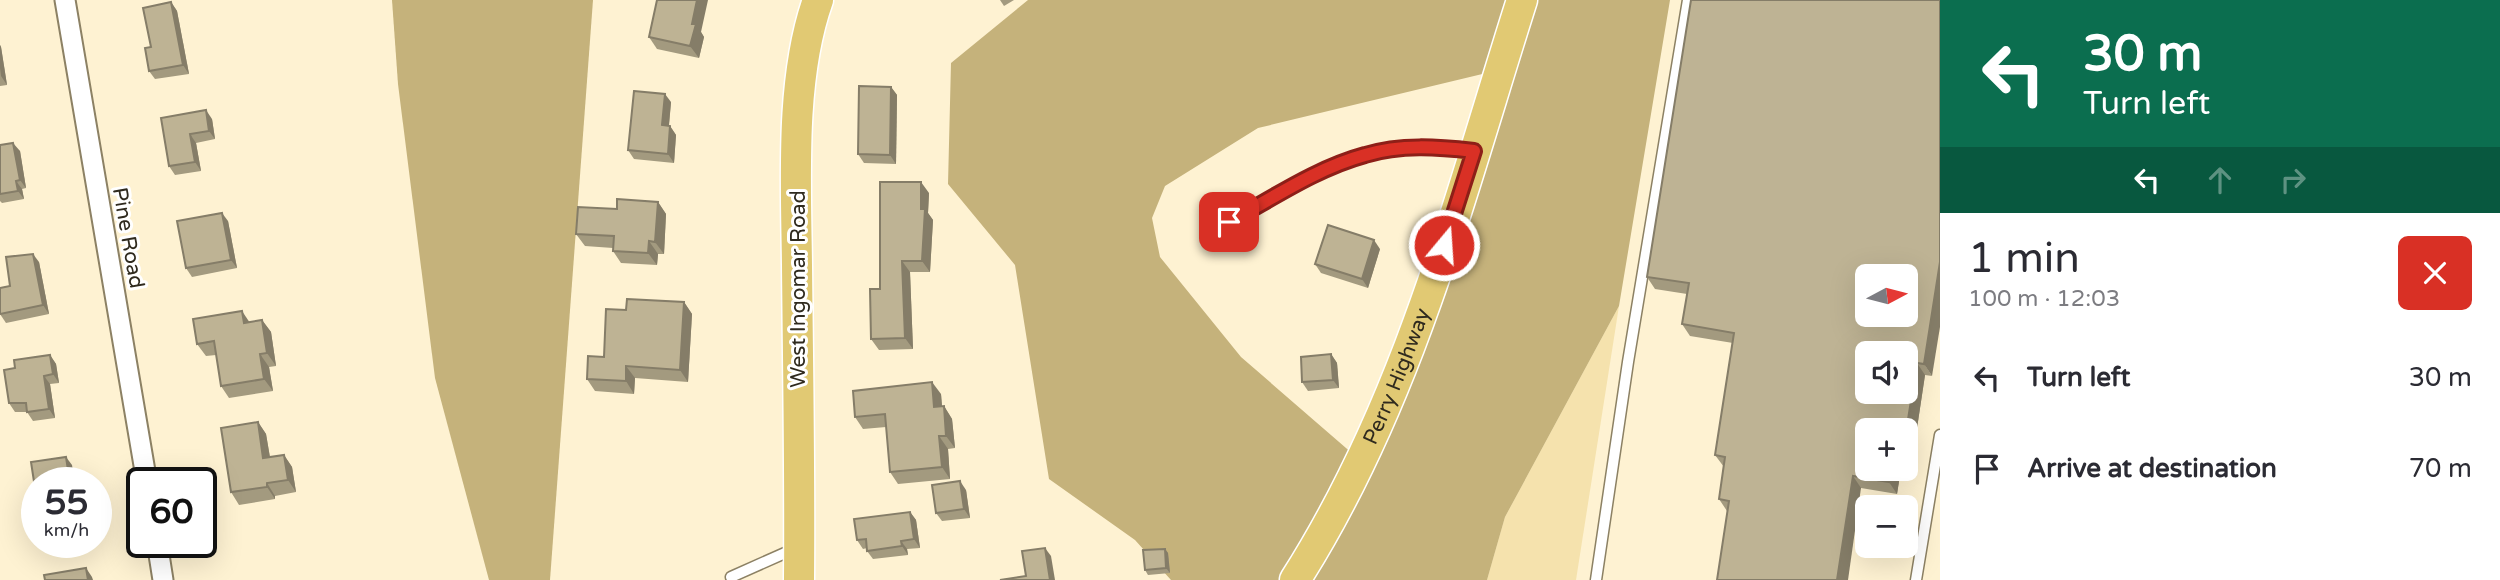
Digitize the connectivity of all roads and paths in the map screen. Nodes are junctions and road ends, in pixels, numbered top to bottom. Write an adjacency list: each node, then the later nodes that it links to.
1 (65, 0): 8 (street, Pine Road)
2 (818, 0): 9 (main road, West Ingomar Road)
3 (1522, 0): 5 (main road, Perry Highway)
4 (1688, 0): 15 (lane)
5 (1474, 151): 6 (lane); 14 (main road, Perry Highway)
6 (1229, 222)
7 (1940, 435): 16 (lane)
8 (143, 467)
9 (800, 547): 11 (lane); 13 (main road, West Ingomar Road)
10 (160, 558): 12 (street)
11 (731, 577)
12 (163, 580)
13 (800, 580)
14 (1295, 580)
15 (1596, 580)
16 (1916, 580)

